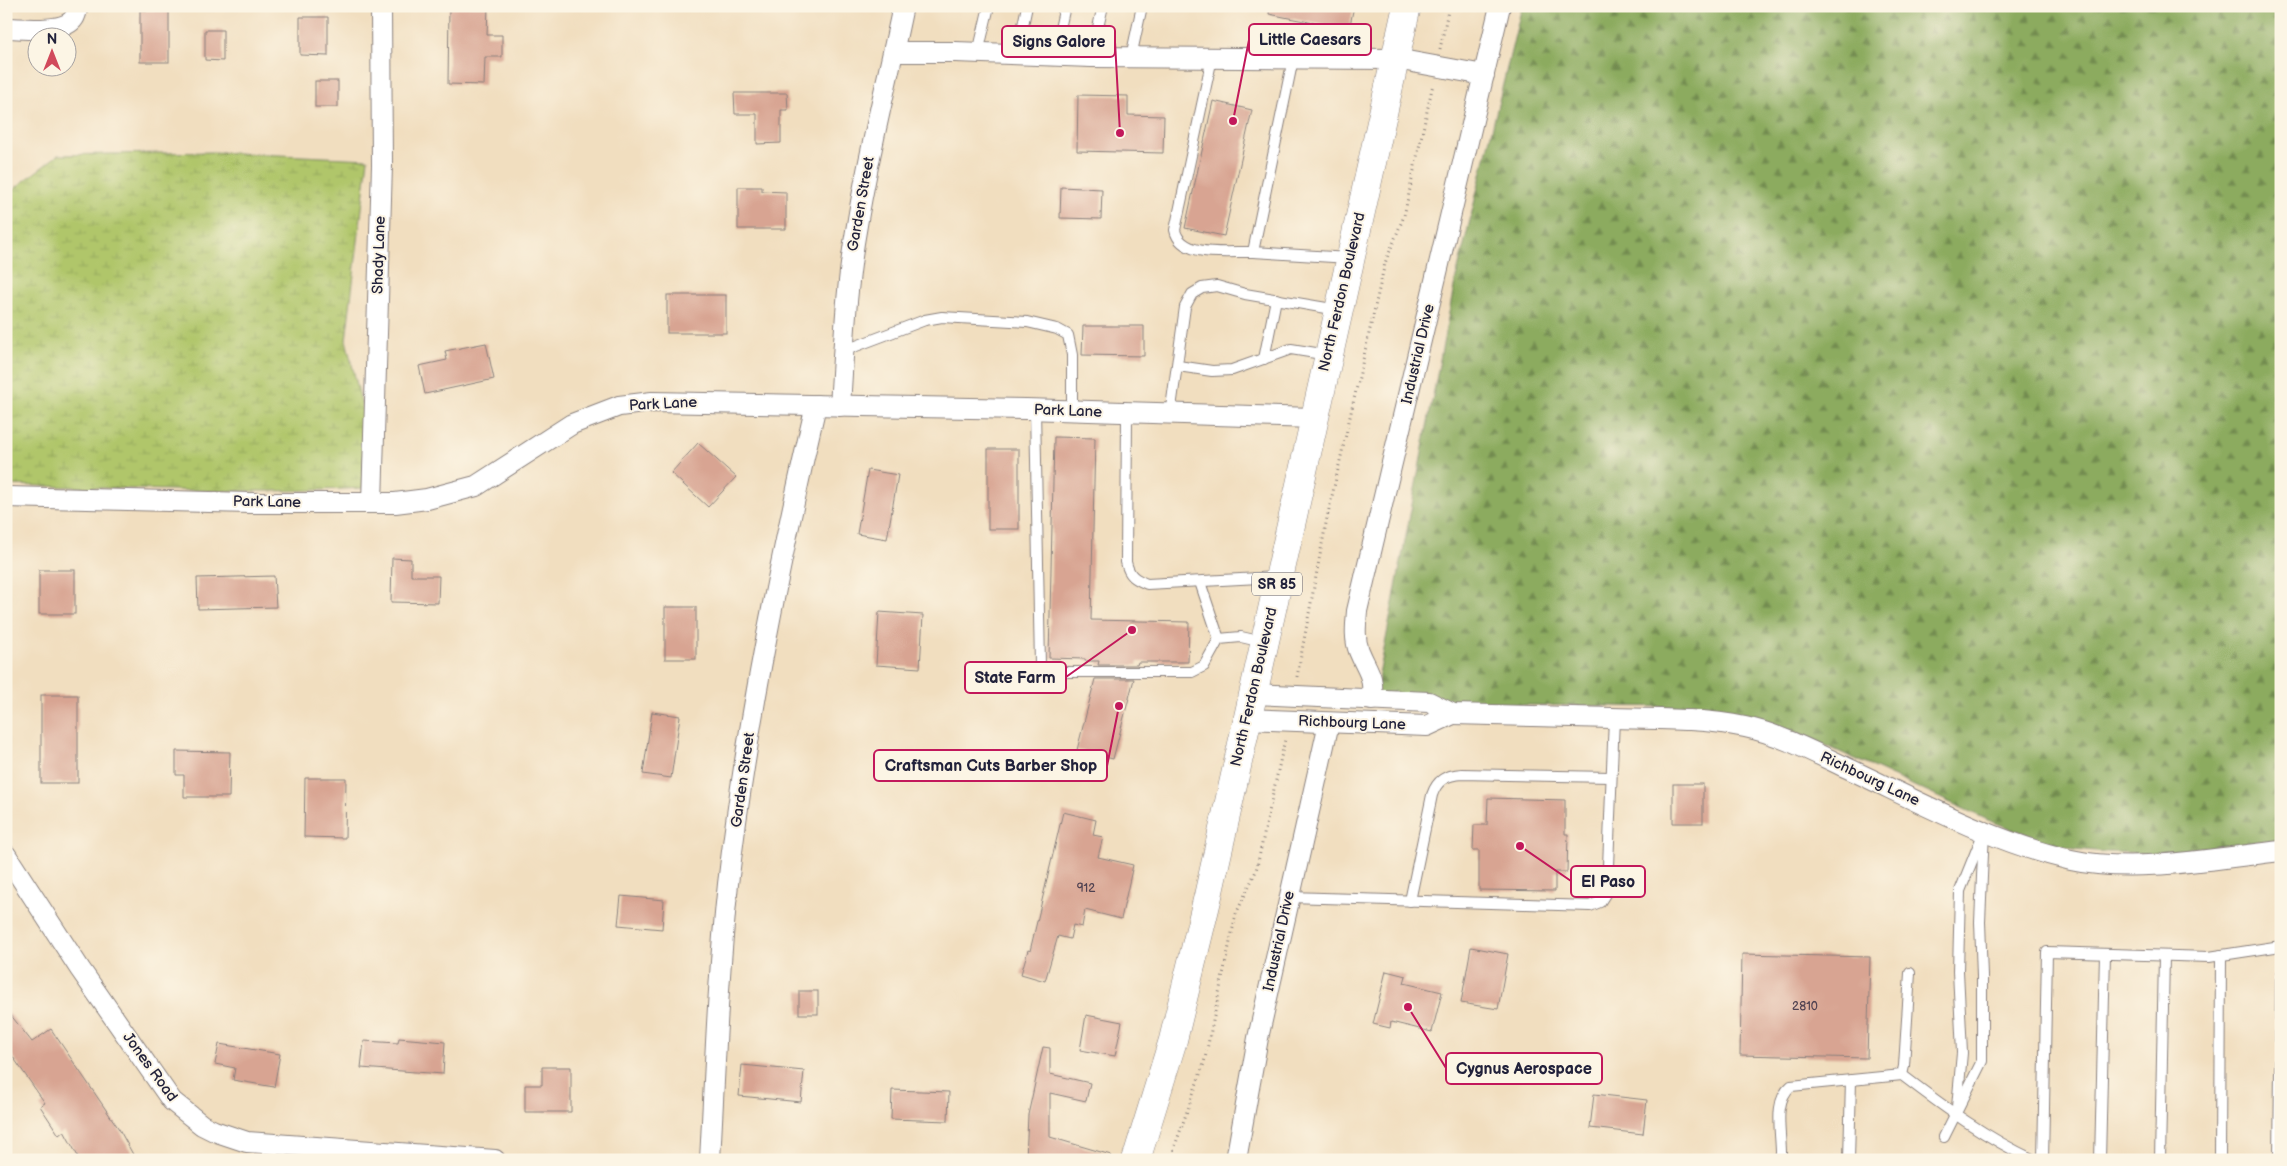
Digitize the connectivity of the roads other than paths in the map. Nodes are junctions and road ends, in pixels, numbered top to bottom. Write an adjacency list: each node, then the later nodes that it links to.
1 (381, 6): 38 (street, Shady Lane)
2 (903, 6): 12 (street, Garden Street)
3 (1027, 6): 14 (lane)
4 (1065, 6): 15 (lane)
5 (1103, 6): 16 (lane)
6 (1142, 6): 17 (lane)
7 (1407, 6): 19 (main road, North Ferdon Boulevard / SR 85)
8 (1500, 6): 21 (street, Industrial Drive)
9 (986, 7): 13 (lane)
10 (75, 13): 11 (street)
11 (6, 28)
12 (894, 52): 13 (street); 26 (street, Garden Street)
13 (978, 53): 14 (street)
14 (1016, 54): 15 (street)
15 (1054, 56): 16 (street)
16 (1091, 57): 17 (street)
17 (1131, 58): 18 (street)
18 (1212, 58): 20 (street); 22 (lane)
19 (1396, 59): 20 (street); 21 (street); 23 (main road, North Ferdon Boulevard / SR 85)
20 (1293, 60): 22 (lane)
21 (1484, 74): 43 (street, Industrial Drive)
22 (1253, 252): 23 (lane)
23 (1349, 258): 25 (main road, North Ferdon Boulevard / SR 85)
24 (1276, 298): 25 (lane); 28 (lane); 29 (lane)
25 (1338, 310): 27 (main road, North Ferdon Boulevard / SR 85)
26 (843, 351): 31 (street, Garden Street); 33 (lane)
27 (1328, 355): 28 (lane); 36 (main road, North Ferdon Boulevard / SR 85)
28 (1264, 359): 29 (lane)
29 (1178, 366): 35 (lane)
30 (816, 405): 31 (street, Park Lane); 38 (street, Park Lane); 65 (street, Garden Street)
31 (840, 406): 32 (street, Park Lane)
32 (1035, 409): 33 (street, Park Lane); 41 (lane)
33 (1072, 411): 34 (street, Park Lane)
34 (1127, 413): 35 (street, Park Lane); 40 (lane)
35 (1170, 415): 36 (street, Park Lane)
36 (1314, 418): 39 (main road, North Ferdon Boulevard / SR 85)
37 (6, 497): 38 (street, Park Lane)
38 (372, 503)
39 (1279, 577): 40 (lane); 42 (main road, North Ferdon Boulevard / SR 85)
40 (1200, 582): 41 (lane)
41 (1219, 639): 42 (lane)
42 (1264, 643): 44 (main road, North Ferdon Boulevard / SR 85)
43 (1372, 700): 44 (street, Richbourg Lane); 45 (street, Richbourg Lane)
44 (1250, 707): 47 (street, Richbourg Lane); 66 (main road, North Ferdon Boulevard / SR 85)
45 (1453, 714): 46 (street, Richbourg Lane); 47 (street, Richbourg Lane)
46 (1614, 718): 48 (lane); 49 (street, Richbourg Lane)
47 (1329, 723): 52 (street, Industrial Drive)
48 (1611, 777): 53 (lane); 53 (lane)
49 (1984, 831): 50 (street, Richbourg Lane); 62 (lane); 62 (lane)
50 (2281, 851)
51 (6, 855): 64 (street, Jones Road)
52 (1289, 897): 53 (lane); 67 (street, Industrial Drive)
53 (1410, 901)
54 (2281, 946): 57 (lane)
55 (2105, 954): 56 (lane); 71 (lane); 72 (lane)
56 (2164, 956): 57 (lane); 73 (lane)
57 (2221, 956): 74 (lane)
58 (1910, 973): 60 (lane)
59 (2281, 975): 75 (lane)
60 (1902, 1075): 61 (lane); 62 (lane)
61 (1851, 1080): 68 (lane); 69 (lane)
62 (1956, 1116): 63 (lane); 70 (lane)
63 (1944, 1137)
64 (495, 1160)
65 (710, 1160)
66 (1136, 1160)
67 (1236, 1160)
68 (1779, 1160)
69 (1849, 1160)
70 (2034, 1160)
71 (2043, 1160)
72 (2100, 1160)
73 (2160, 1160)
74 (2220, 1160)
75 (2279, 1160)

